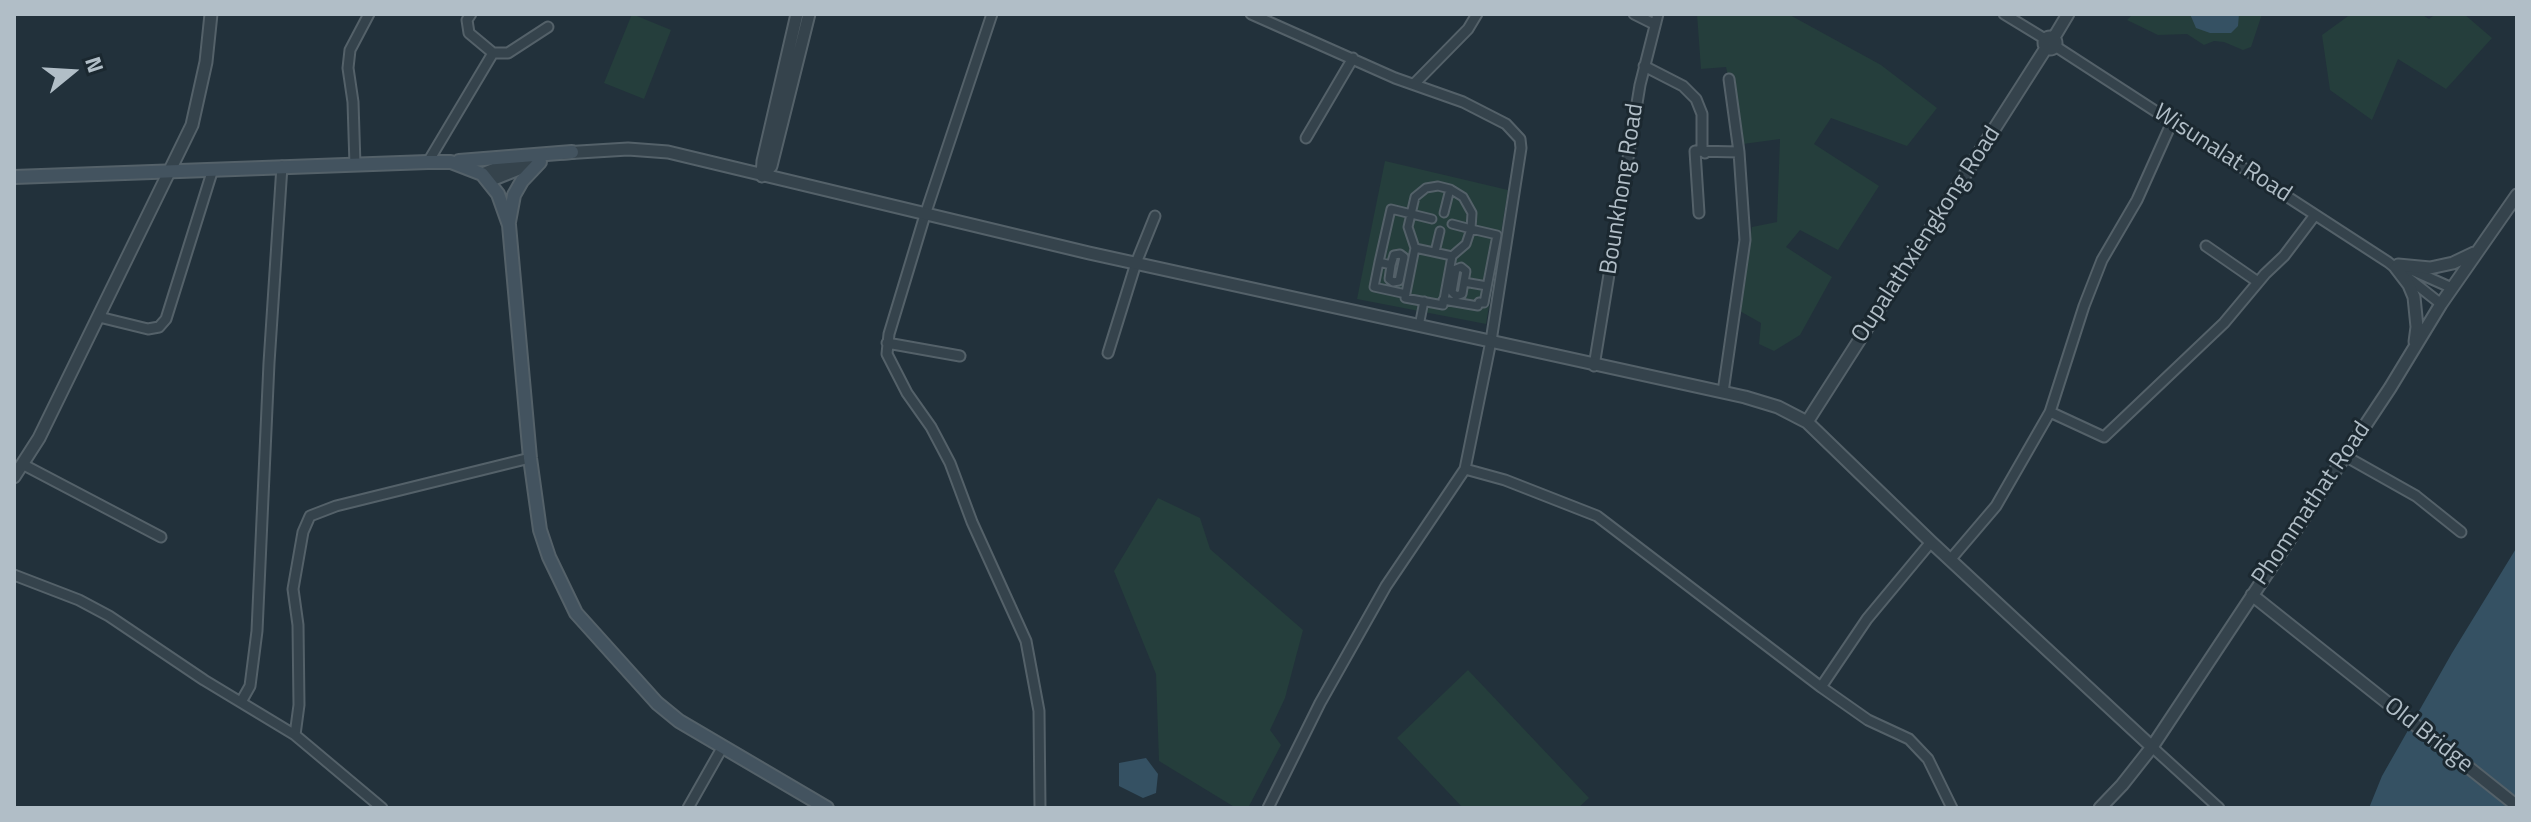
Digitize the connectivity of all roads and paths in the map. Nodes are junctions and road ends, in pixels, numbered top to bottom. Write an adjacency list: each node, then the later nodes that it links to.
1 (211, 14): 31 (street)
2 (369, 14): 28 (street)
3 (471, 14): 15 (street)
4 (797, 14): 32 (street)
5 (809, 14): 32 (street)
6 (992, 14): 40 (street)
7 (1251, 14): 16 (street)
8 (1477, 14): 19 (street)
9 (1634, 14): 12 (street)
10 (2004, 14): 14 (street, Wisunalat Road)
11 (2068, 14): 14 (street, Oupalathxiengkong Road)
12 (1656, 19): 17 (street, Bounkhong Road)
13 (548, 27): 15 (street)
14 (2050, 43): 20 (street, Wisunalat Road); 75 (street, Oupalathxiengkong Road)
15 (493, 53): 25 (street)
16 (1353, 58): 19 (street); 21 (street)
17 (1644, 66): 24 (street); 72 (street, Bounkhong Road)
18 (1729, 79): 23 (street)
19 (1415, 83): 67 (street)
20 (2172, 122): 41 (street, Wisunalat Road); 74 (street)
21 (1306, 138)
22 (572, 152): 26 (main road); 27 (street); 32 (street); 34 (street)
23 (1739, 152): 24 (street); 73 (street)
24 (1705, 153): 38 (street)
25 (428, 162): 26 (main road); 28 (main road)
26 (451, 162): 34 (main road)
27 (540, 162): 34 (street); 45 (main road)
28 (355, 165): 29 (main road)
29 (282, 166): 30 (main road); 88 (street)
30 (213, 169): 31 (main road); 65 (street)
31 (171, 170): 33 (main road); 65 (street)
32 (762, 176): 40 (street)
33 (14, 177)
34 (486, 178): 45 (main road)
35 (1450, 189): 37 (street); 39 (street); 46 (street)
36 (2517, 195): 50 (street, Phommathat Road)
37 (1444, 213)
38 (1699, 213)
39 (1410, 214): 43 (street); 49 (street); 53 (street)
40 (925, 215): 54 (street); 68 (street)
41 (2315, 215): 56 (street, Wisunalat Road); 58 (street)
42 (1155, 216): 54 (street)
43 (1432, 219)
44 (1452, 224): 46 (street)
45 (509, 225): 77 (main road)
46 (1471, 229): 52 (street); 59 (street)
47 (1440, 231): 51 (street)
48 (2206, 246): 58 (street)
49 (1415, 248): 51 (street); 61 (street)
50 (2478, 251): 56 (street); 60 (street, Phommathat Road)
51 (1435, 252): 52 (street)
52 (1452, 256): 62 (street)
53 (1379, 262): 55 (street); 61 (street)
54 (1136, 263): 66 (street); 70 (street)
55 (1391, 265)
56 (2394, 265): 60 (street, Wisunalat Road); 64 (street, Wisunalat Road); 69 (street)
57 (1464, 282): 59 (street)
58 (2258, 282): 74 (street)
59 (1487, 286): 62 (street)
60 (2452, 288): 64 (street, Phommathat Road)
61 (1406, 294): 63 (street)
62 (1443, 300): 63 (street)
63 (1424, 301): 66 (street)
64 (2441, 304): 69 (street, Phommathat Road)
65 (99, 317): 78 (street)
66 (1419, 326): 67 (street)
67 (1491, 341): 72 (street); 79 (street)
68 (887, 343): 71 (street); 96 (street)
69 (2415, 347): 76 (street, Phommathat Road)
70 (1108, 353)
71 (960, 356)
72 (1594, 366): 73 (street)
73 (1723, 392): 75 (street)
74 (2050, 412): 84 (street)
75 (1807, 422): 83 (street)
76 (2345, 456): 81 (street); 86 (street, Phommathat Road)
77 (530, 458): 89 (street); 91 (main road)
78 (24, 465): 80 (street); 82 (street)
79 (1465, 469): 87 (street); 97 (street)
80 (14, 477)
81 (2461, 532)
82 (161, 537)
83 (1931, 542): 84 (street); 87 (street)
84 (1950, 560): 90 (street)
85 (14, 575): 88 (street)
86 (2252, 595): 90 (street, Phommathat Road); 92 (street, Old Bridge)
87 (1821, 687): 98 (street)
88 (241, 702): 89 (street)
89 (295, 735): 93 (street)
90 (2152, 747): 99 (street, Phommathat Road); 100 (street)
91 (722, 748): 94 (street); 95 (main road)
92 (2517, 806)
93 (382, 808)
94 (688, 808)
95 (827, 808)
96 (1040, 808)
97 (1268, 808)
98 (1952, 808)
99 (2100, 808)
100 (2219, 808)

